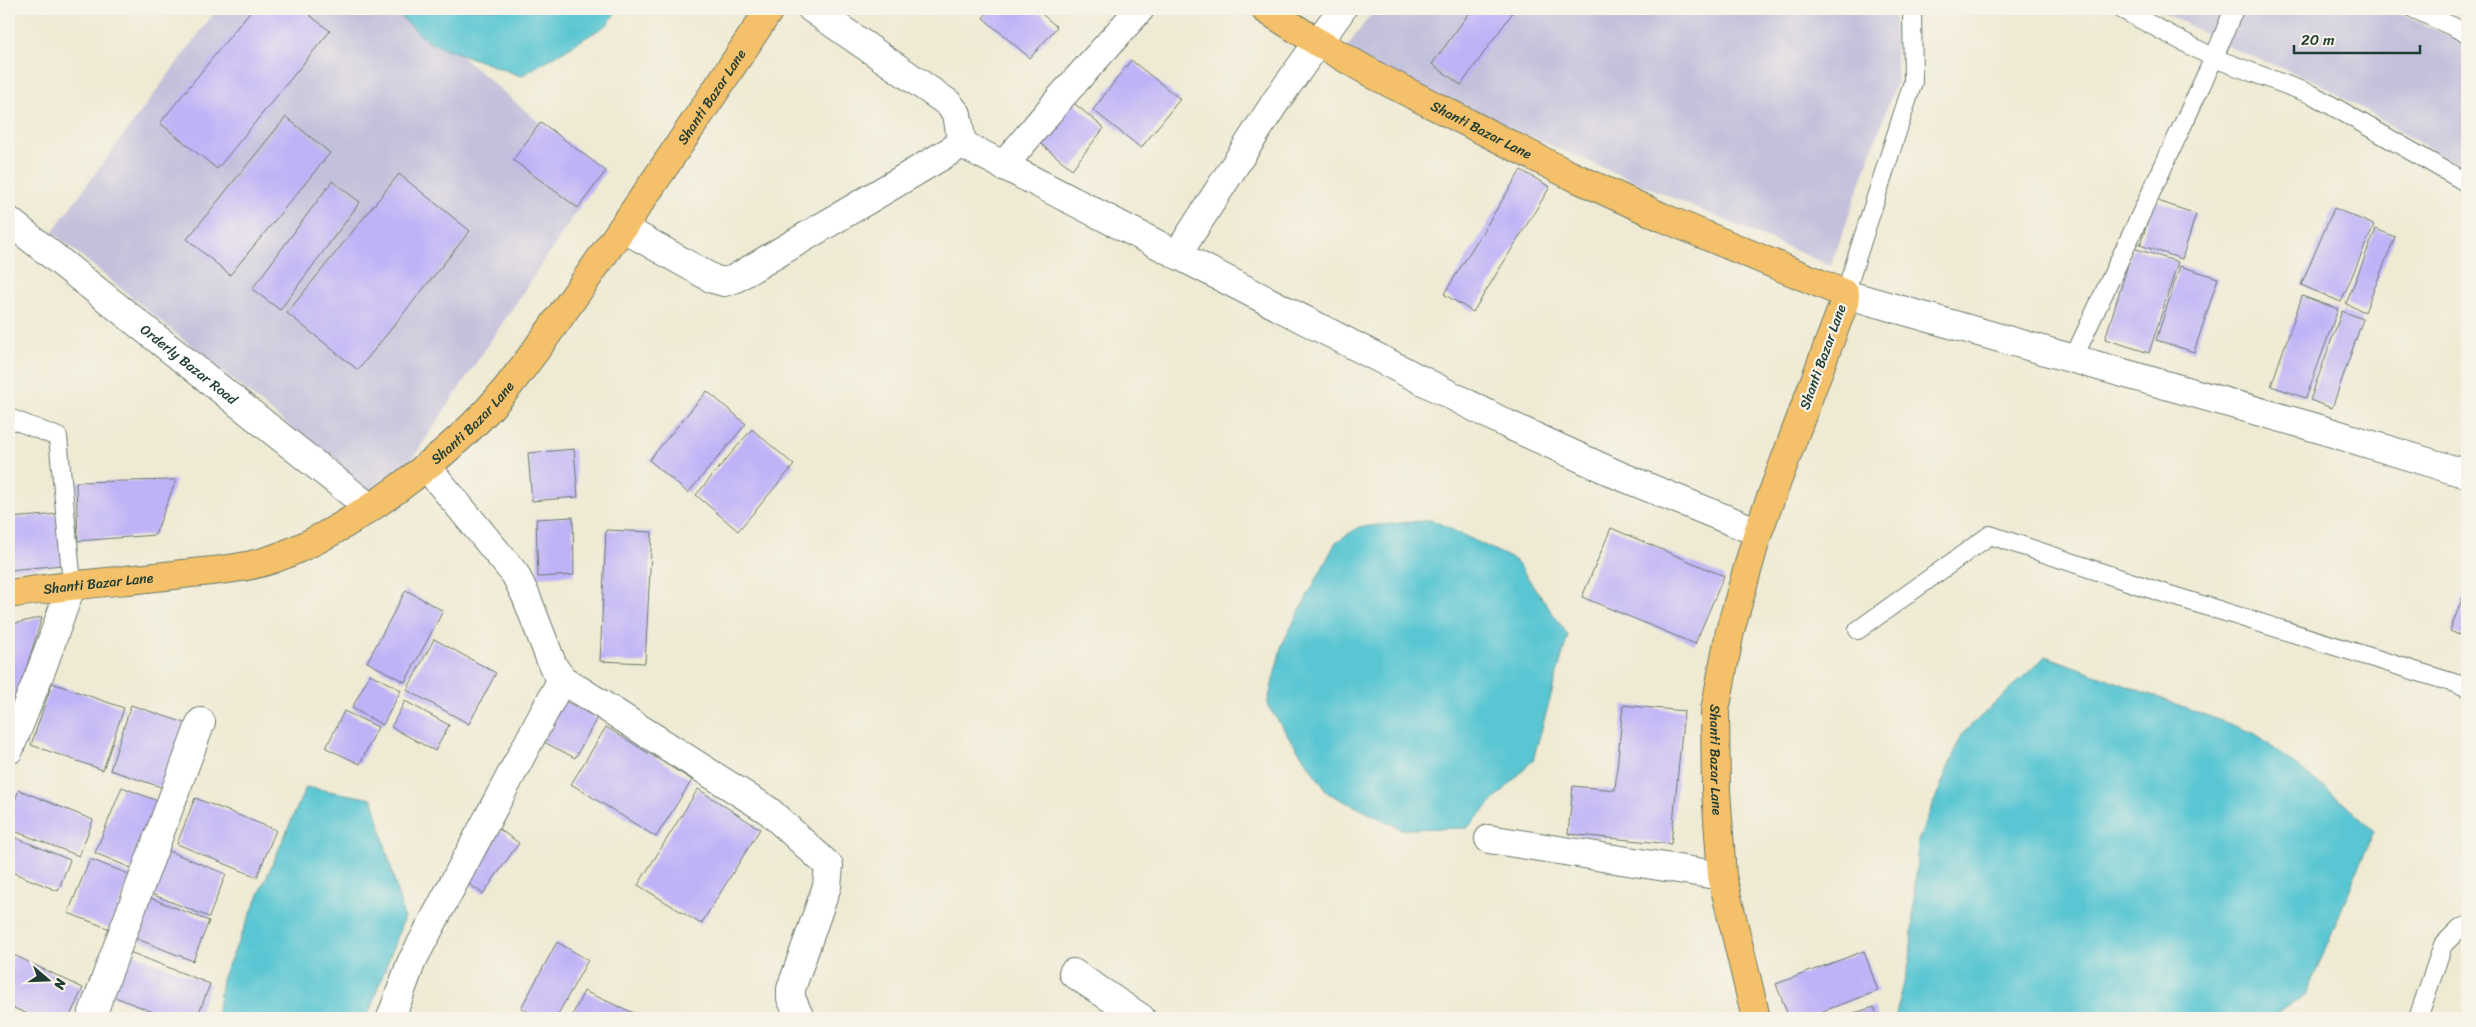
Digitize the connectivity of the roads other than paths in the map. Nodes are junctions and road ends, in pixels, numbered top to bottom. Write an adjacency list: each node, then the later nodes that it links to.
1 (770, 9): 17 (main road, Shanti Bazar Lane)
2 (812, 9): 13 (street)
3 (1140, 9): 14 (street)
4 (1266, 9): 11 (main road, Shanti Bazar Lane)
5 (1342, 9): 11 (street)
6 (1912, 9): 19 (lane)
7 (2121, 9): 12 (lane)
8 (2234, 9): 12 (lane)
9 (2414, 9): 10 (lane)
10 (2467, 33)
11 (1316, 42): 18 (street); 19 (main road, Shanti Bazar Lane)
12 (2214, 58): 15 (lane); 20 (lane)
13 (962, 144): 14 (street); 17 (street)
14 (1003, 166): 18 (street)
15 (2467, 183)
16 (9, 220): 24 (street, Orderly Bazar Road)
17 (623, 228): 22 (main road, Shanti Bazar Lane)
18 (1177, 255): 25 (street)
19 (1845, 294): 20 (street); 25 (main road, Shanti Bazar Lane)
20 (2073, 359): 23 (street)
21 (9, 418): 26 (lane)
22 (426, 466): 24 (main road, Shanti Bazar Lane); 29 (street)
23 (2467, 474)
24 (370, 508): 26 (main road, Shanti Bazar Lane)
25 (1758, 532): 34 (main road, Shanti Bazar Lane)
26 (72, 584): 27 (main road, Shanti Bazar Lane); 32 (street)
27 (9, 594)
28 (1858, 630): 30 (lane)
29 (562, 680): 38 (street); 39 (street)
30 (2467, 687)
31 (201, 722): 37 (street)
32 (9, 750)
33 (1488, 839): 34 (street)
34 (1722, 876): 41 (main road, Shanti Bazar Lane)
35 (2467, 926): 42 (lane)
36 (1073, 973): 40 (street)
37 (91, 1018)
38 (390, 1018)
39 (800, 1018)
40 (1141, 1018)
41 (1756, 1018)
42 (2418, 1018)

